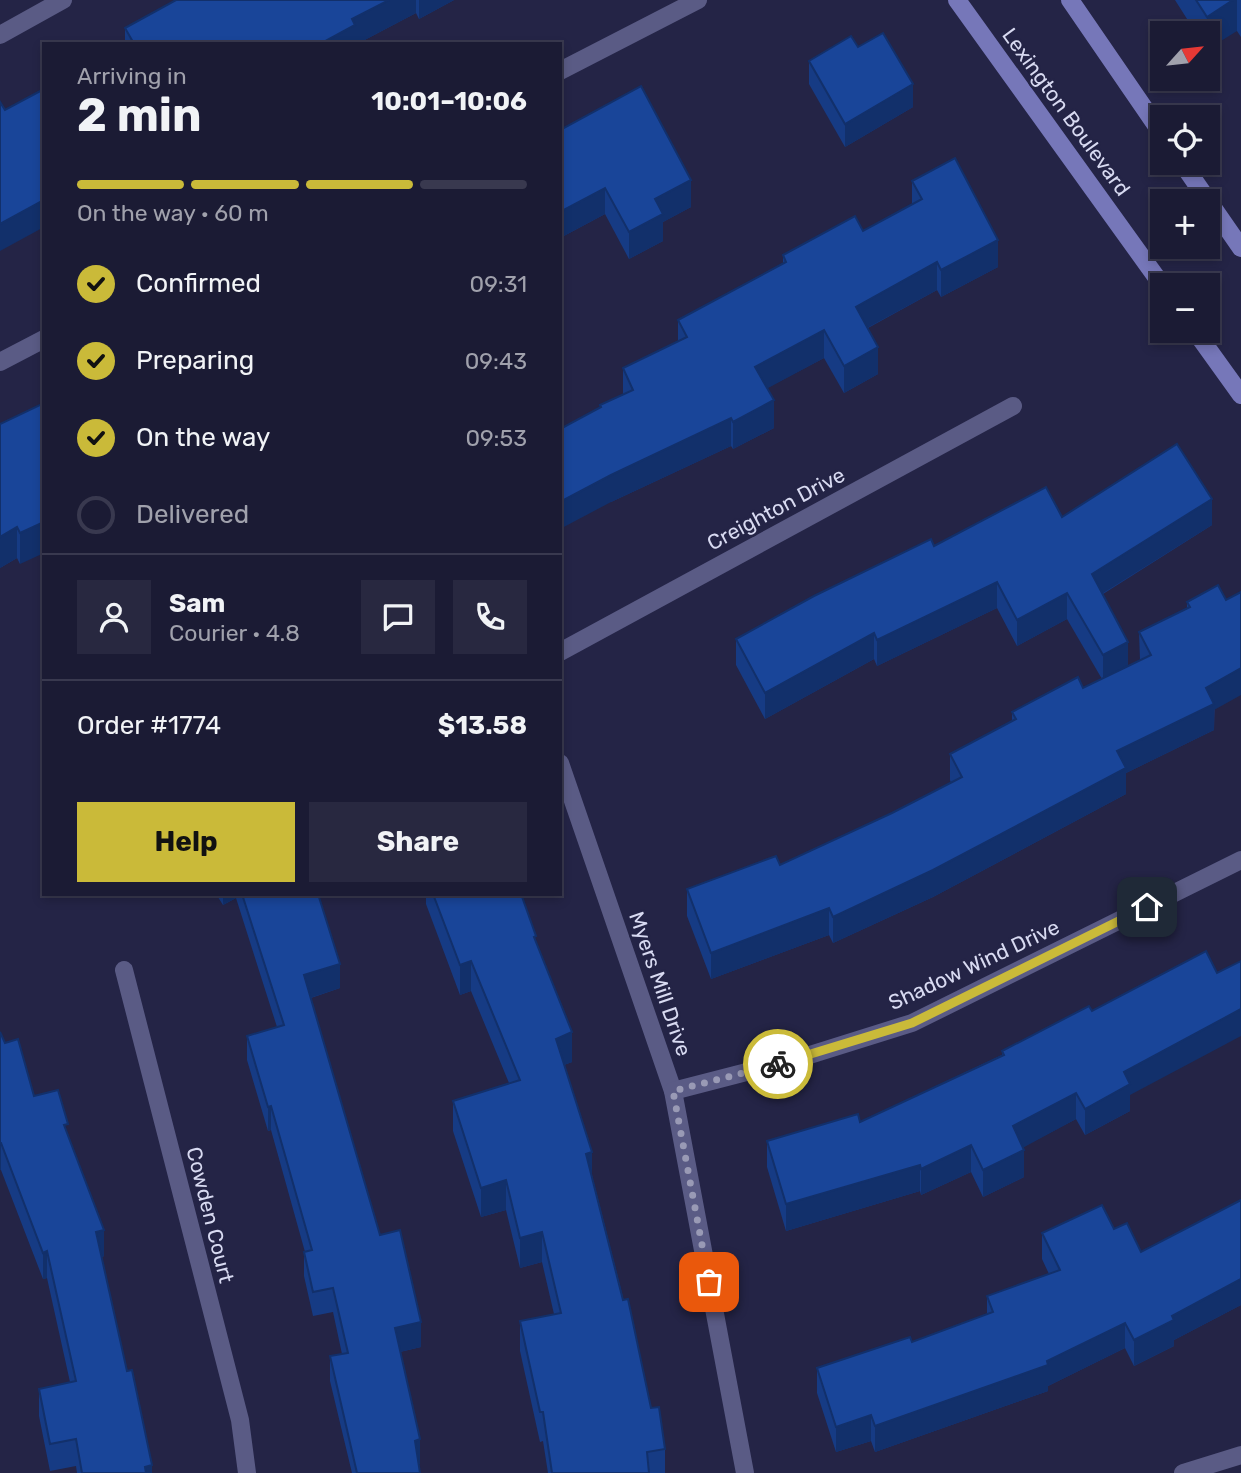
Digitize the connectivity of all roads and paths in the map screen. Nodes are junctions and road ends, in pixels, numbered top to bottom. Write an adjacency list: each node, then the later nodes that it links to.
1 (63, 0): 5 (street)
2 (698, 0): 6 (street)
3 (957, 0): 10 (street, Lexington Boulevard)
4 (1070, 0): 7 (street)
5 (0, 35)
6 (562, 70)
7 (1150, 117)
8 (1190, 175): 9 (street)
9 (1241, 248)
10 (1153, 273)
11 (42, 340): 13 (street)
12 (1204, 343): 14 (street)
13 (0, 362)
14 (1241, 395)
15 (1013, 406): 16 (street, Creighton Drive)
16 (562, 651)
17 (562, 769): 20 (street, Myers Mill Drive)
18 (1241, 860): 20 (street, Shadow Wind Drive)
19 (124, 970): 22 (street, Cowden Court)
20 (673, 1091): 23 (street, Myers Mill Drive)
21 (1241, 1455): 24 (street)
22 (247, 1473)
23 (745, 1473)
24 (1183, 1473)

